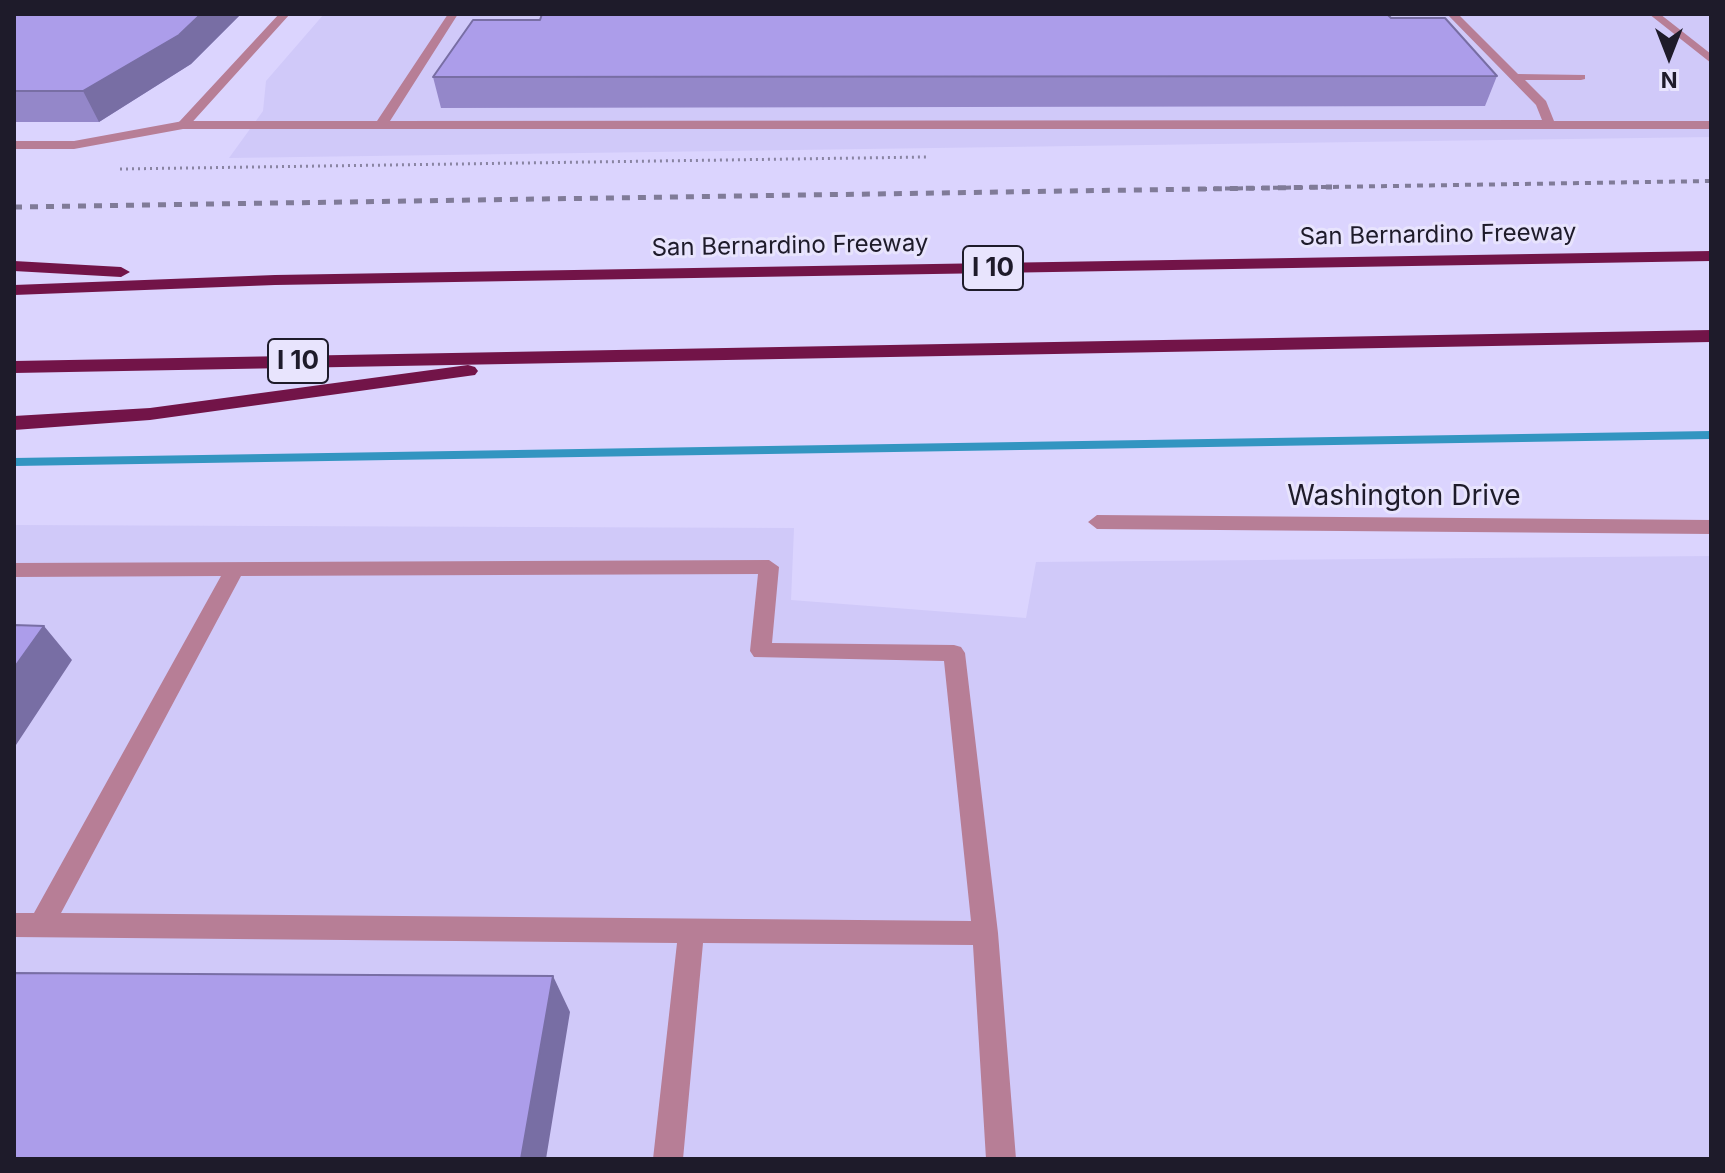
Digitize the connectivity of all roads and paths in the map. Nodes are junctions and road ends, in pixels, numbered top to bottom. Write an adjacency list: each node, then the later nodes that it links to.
1 (285, 14): 9 (street)
2 (453, 14): 10 (street)
3 (1452, 14): 6 (street)
4 (1654, 14): 5 (street)
5 (1711, 60)
6 (1514, 77): 7 (street); 8 (street)
7 (1581, 77)
8 (1549, 124): 10 (street); 11 (street)
9 (183, 125): 10 (street); 12 (street)
10 (381, 125)
11 (1711, 125)
12 (14, 145)
13 (934, 157): 14 (path)
14 (109, 169)
15 (1711, 256): 17 (highway, San Bernardino Freeway / I 10)
16 (14, 266): 17 (highway)
17 (275, 280): 18 (highway, San Bernardino Freeway / I 10)
18 (14, 290)
19 (1711, 336): 20 (highway, I 10)
20 (582, 355): 21 (highway, I 10); 22 (highway)
21 (14, 367)
22 (14, 423)
23 (1097, 522): 24 (street, Washington Drive)
24 (1711, 527)
25 (235, 569): 26 (street); 28 (street); 30 (street)
26 (14, 570)
27 (14, 925): 28 (street)
28 (41, 925): 29 (street)
29 (691, 931): 30 (street); 31 (street)
30 (985, 933): 32 (street)
31 (668, 1159)
32 (1001, 1159)

